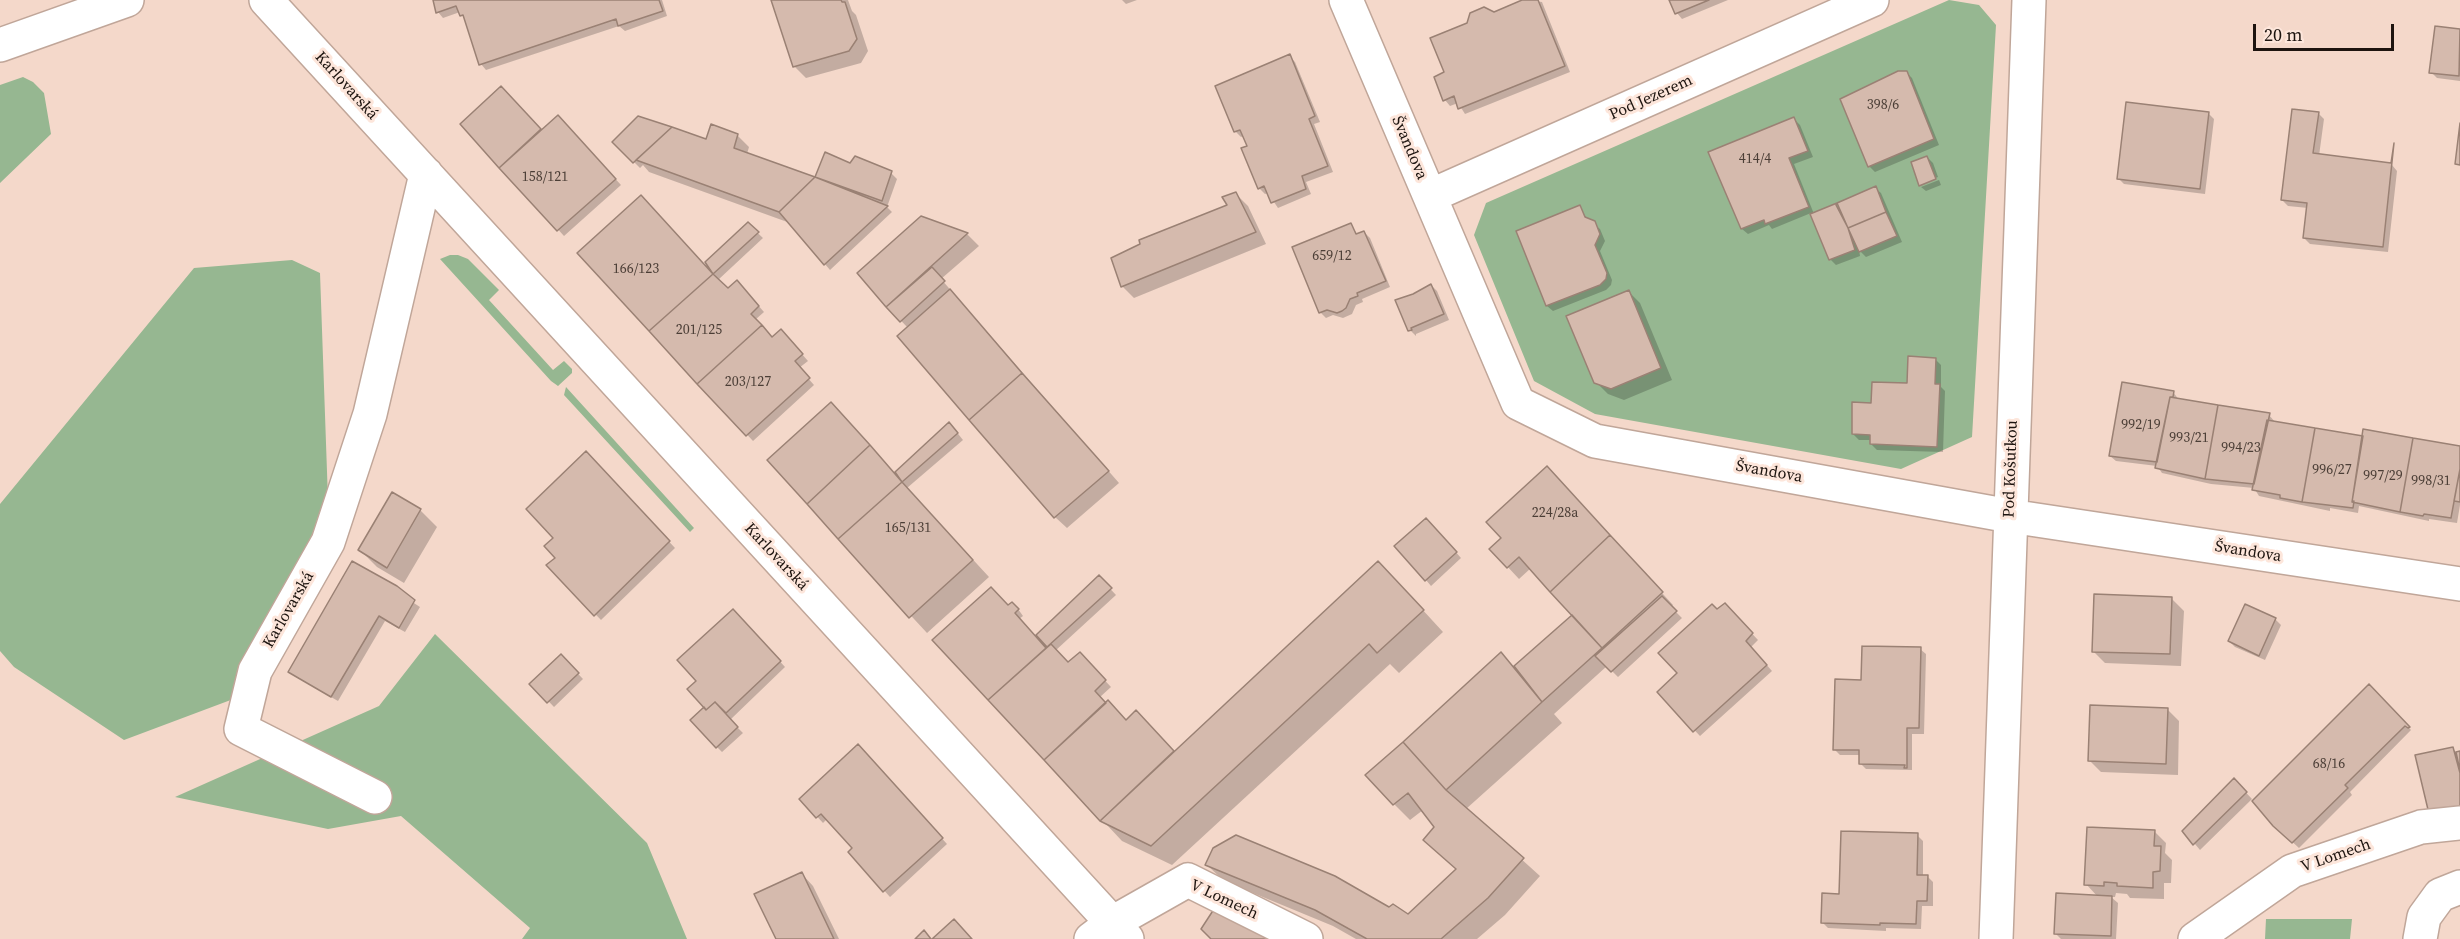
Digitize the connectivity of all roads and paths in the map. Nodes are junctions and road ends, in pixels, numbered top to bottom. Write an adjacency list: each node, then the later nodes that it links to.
1 (127, 0): 6 (street)
2 (266, 0): 7 (street, Karlovarská)
3 (1346, 0): 8 (street, Švandova)
4 (1872, 0): 8 (street, Pod Jezerem)
5 (2029, 0): 9 (street, Pod Košutkou)
6 (0, 45)
7 (426, 174): 11 (street, Karlovarská); 14 (street, Karlovarská)
8 (1430, 196): 9 (street, Švandova)
9 (2010, 516): 10 (street, Švandova); 16 (street, Pod Košutkou)
10 (2460, 584)
11 (375, 797)
12 (2460, 823): 17 (street, V Lomech)
13 (2460, 887): 18 (street)
14 (1110, 934): 15 (street, V Lomech)
15 (1306, 939)
16 (1996, 939)
17 (2195, 939)
18 (2420, 939)

